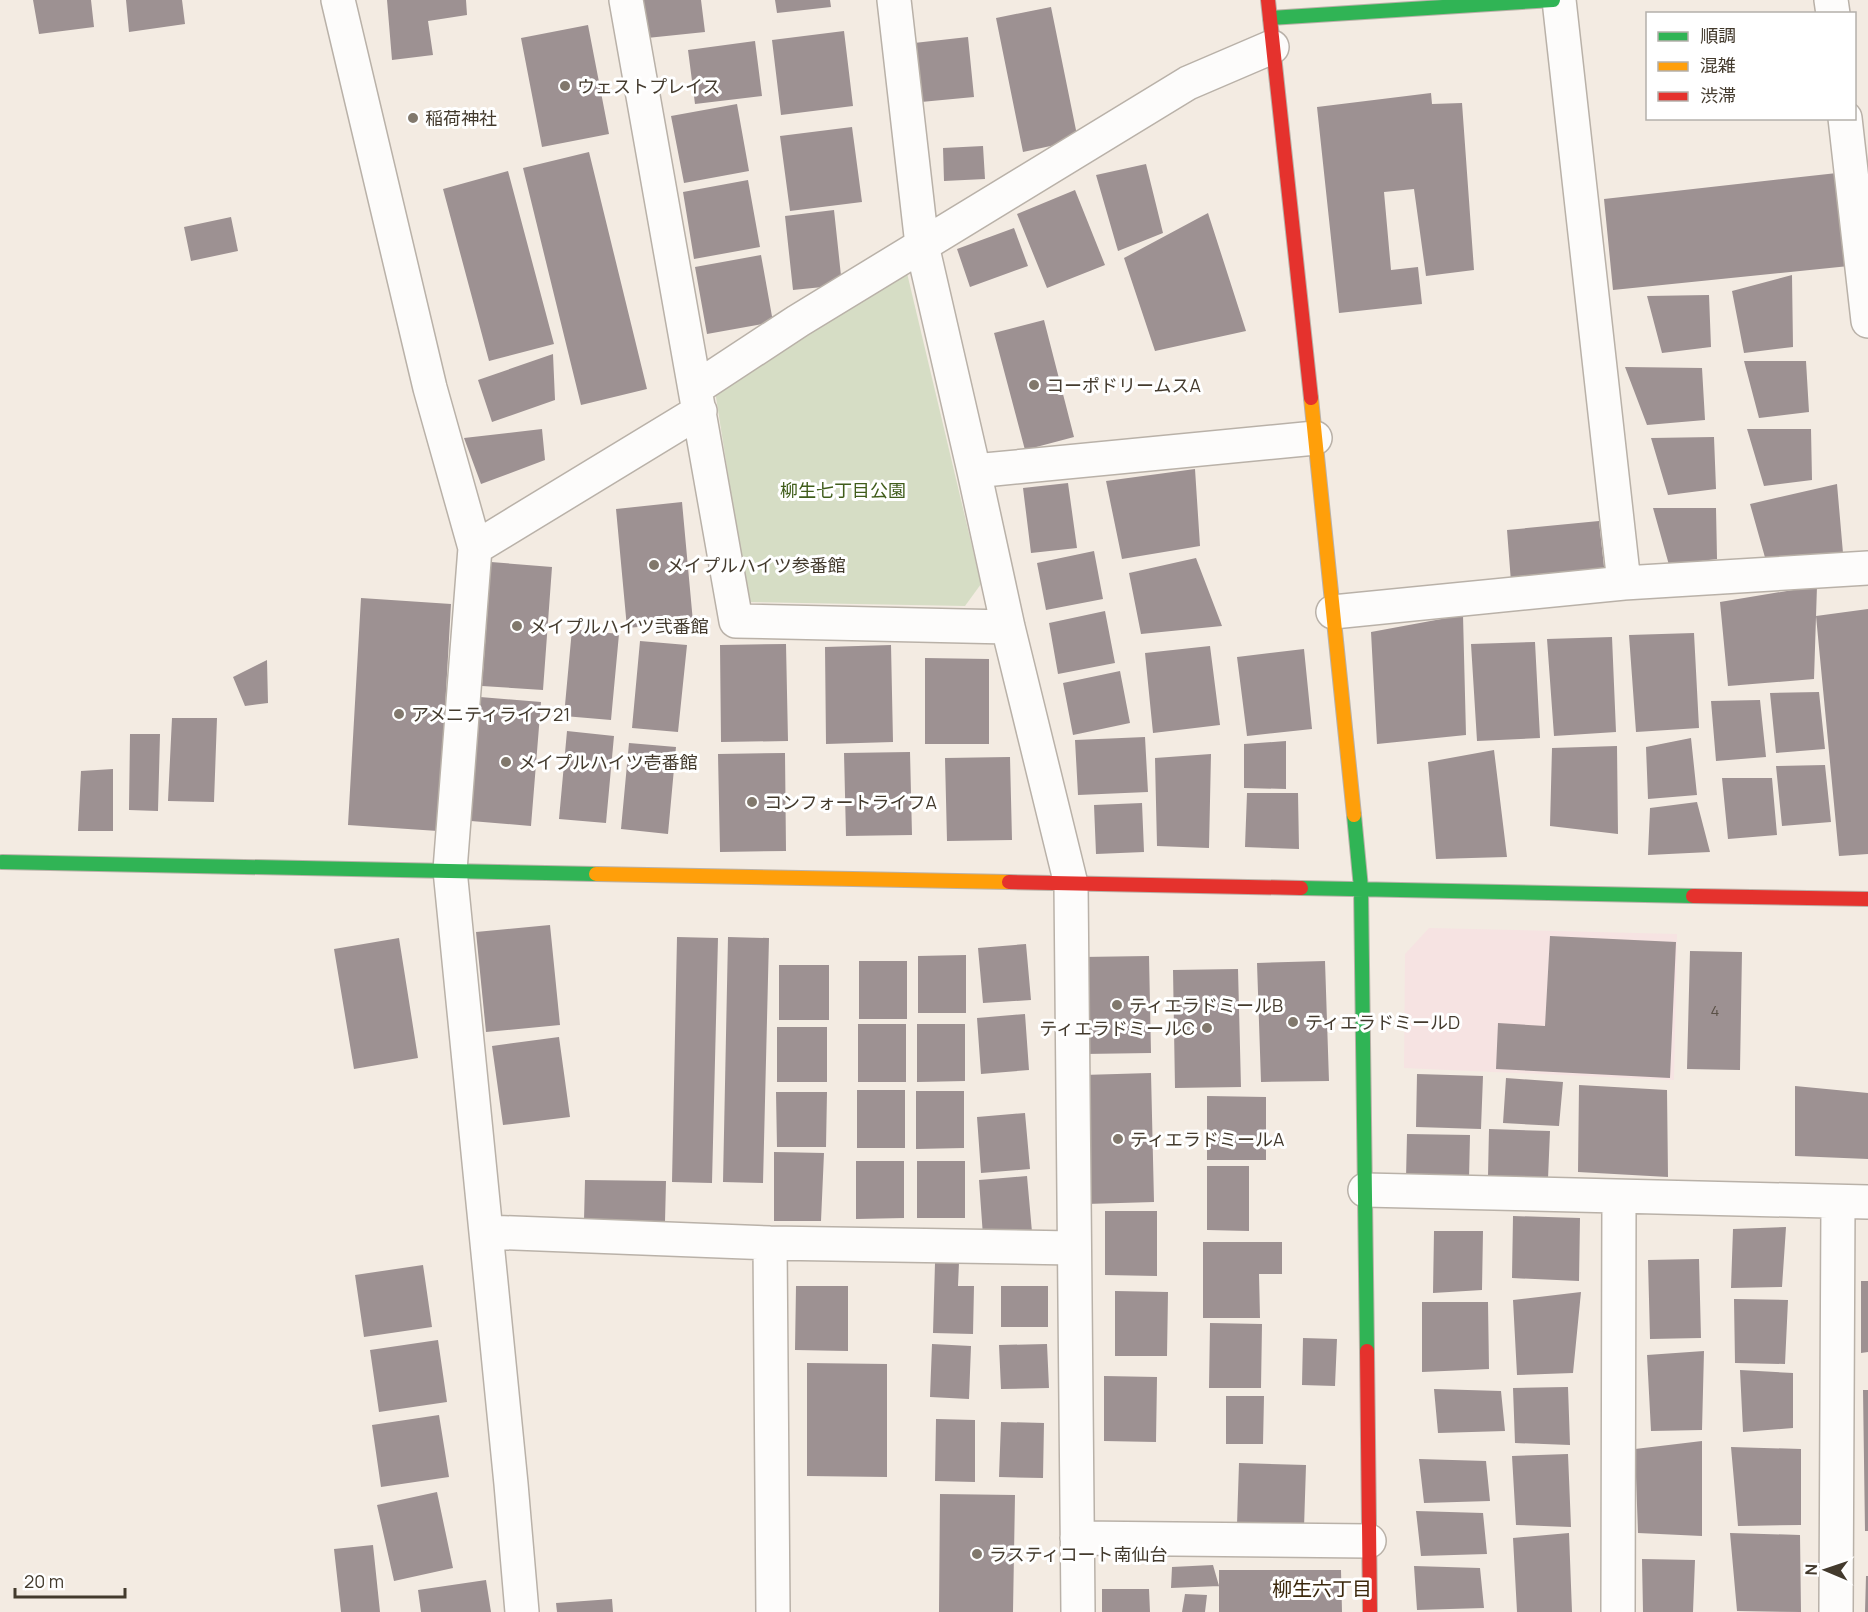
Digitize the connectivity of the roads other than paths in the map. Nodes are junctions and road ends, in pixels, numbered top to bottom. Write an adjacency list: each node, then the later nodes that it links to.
1 (338, 0): 14 (street)
2 (626, 0): 11 (street)
3 (894, 0): 9 (street)
4 (1268, 0): 7 (street)
5 (1553, 0): 7 (street)
6 (1559, 0): 16 (street)
7 (1271, 33): 9 (street); 12 (street)
8 (1845, 120): 10 (street)
9 (922, 245): 11 (street); 13 (street)
10 (1868, 321)
11 (698, 399): 14 (street); 18 (street)
12 (1315, 438): 13 (street); 17 (street)
13 (974, 471): 18 (street)
14 (475, 548): 20 (street)
15 (1868, 568): 16 (street)
16 (1624, 584): 17 (street)
17 (1333, 612): 22 (street)
18 (1008, 627): 21 (street)
19 (1, 864): 20 (street)
20 (450, 870): 21 (street); 27 (street)
21 (1071, 884): 22 (street); 29 (street)
22 (1361, 888): 23 (street); 24 (street)
23 (1868, 899)
24 (1365, 1190): 25 (street); 31 (street)
25 (1619, 1197): 26 (street); 36 (street)
26 (1853, 1202): 37 (street)
27 (486, 1232): 28 (street); 32 (street)
28 (770, 1243): 29 (street); 33 (street)
29 (1073, 1248): 30 (street)
30 (1077, 1538): 31 (street); 34 (street)
31 (1369, 1541): 35 (street)
32 (522, 1612)
33 (773, 1612)
34 (1078, 1612)
35 (1370, 1612)
36 (1618, 1612)
37 (1836, 1612)

